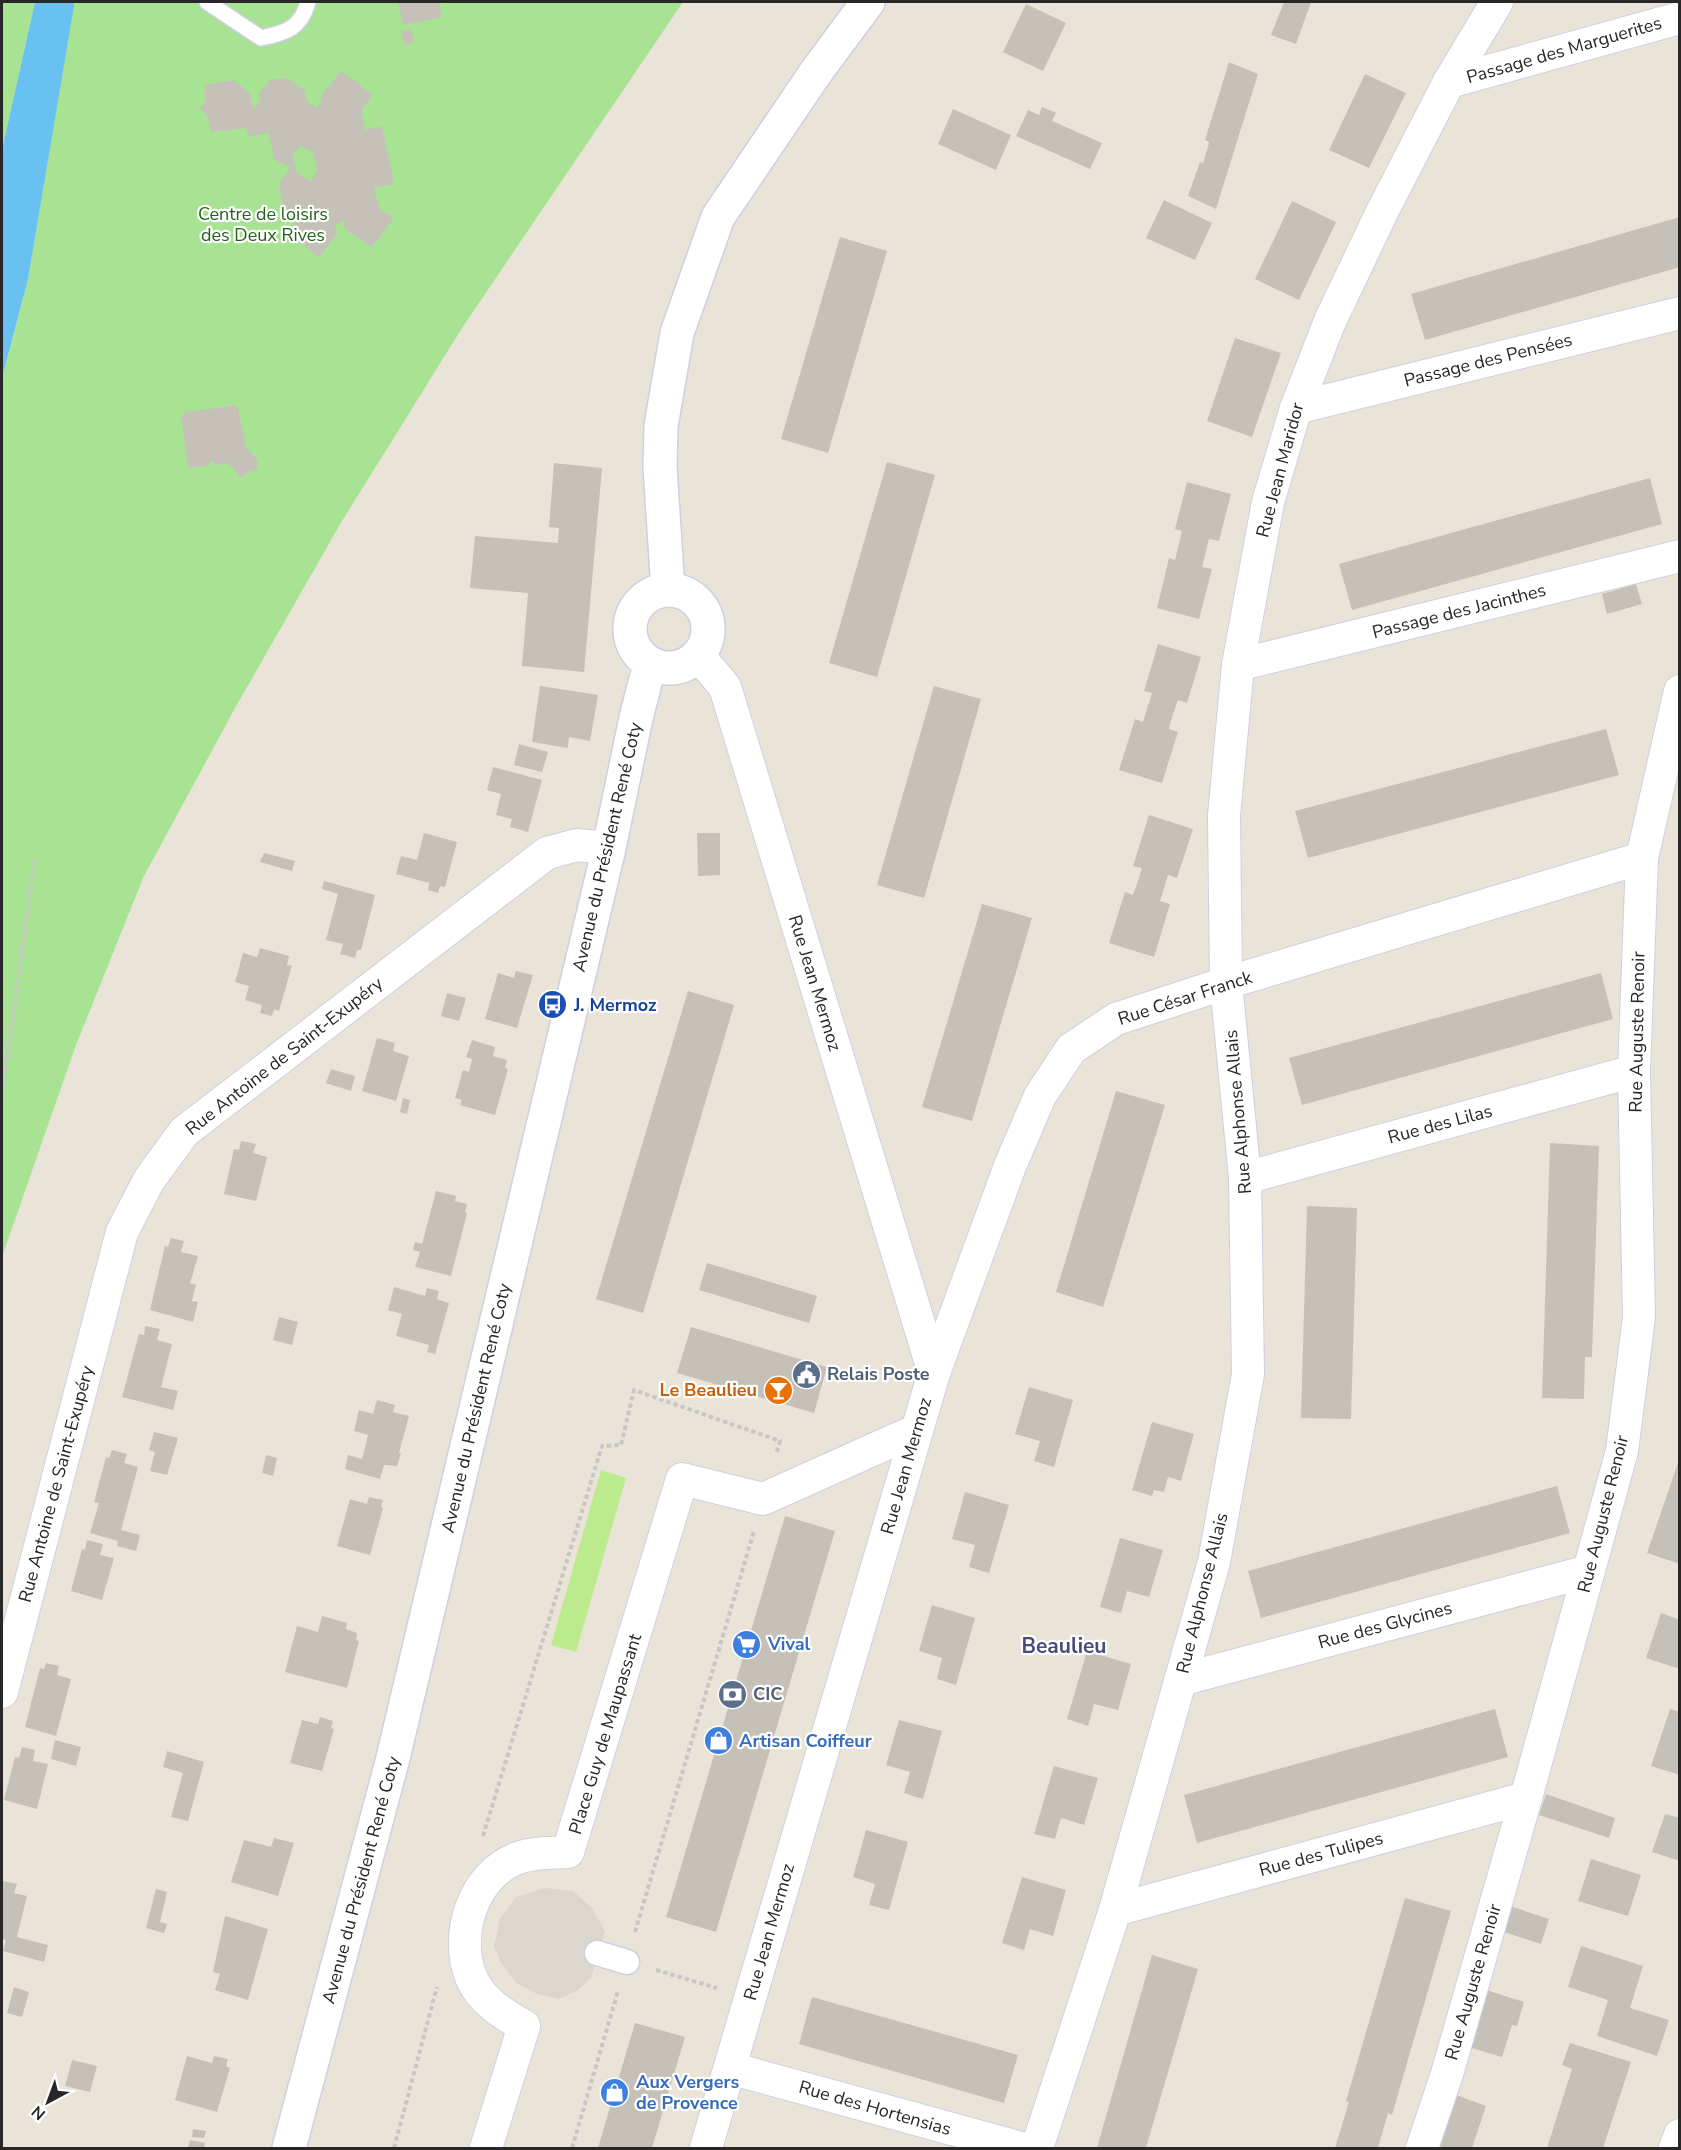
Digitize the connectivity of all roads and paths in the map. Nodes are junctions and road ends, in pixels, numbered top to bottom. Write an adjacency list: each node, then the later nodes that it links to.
1 (207, 2): 2 (lane)
2 (308, 2)
3 (868, 2): 10 (street)
4 (1497, 2): 6 (street, Rue Jean Maridor)
5 (1680, 18): 6 (street, Passage des Marguerites)
6 (1449, 82): 8 (street, Rue Jean Maridor)
7 (1680, 313): 8 (street, Passage des Pensées)
8 (1296, 408): 13 (street, Rue Jean Maridor)
9 (1680, 556): 13 (street, Passage des Jacinthes)
10 (668, 590): 11 (street); 12 (street)
11 (698, 655): 12 (street); 22 (street, Rue Jean Mermoz)
12 (653, 665): 15 (street, Avenue du Président René Coty)
13 (1238, 666): 18 (street, Rue Jean Maridor)
14 (1680, 690): 17 (street)
15 (609, 849): 26 (street, Rue Antoine de Saint-Exupéry); 34 (street, Avenue du Président René Coty)
16 (35, 857): 20 (path)
17 (1642, 858): 18 (street, Rue César Franck); 19 (street, Rue Auguste Renoir)
18 (1226, 983): 21 (street, Rue Alphonse Allais); 22 (street, Rue César Franck)
19 (1634, 1071): 21 (street, Rue des Lilas); 24 (street, Rue Auguste Renoir)
20 (2, 1095)
21 (1245, 1178): 25 (street, Rue Alphonse Allais)
22 (934, 1373): 23 (street, Rue Jean Mermoz)
23 (917, 1430): 31 (street, Rue Jean Mermoz); 35 (street, Place Guy de Maupassant)
24 (1589, 1571): 25 (street, Rue des Glycines); 27 (street, Rue Auguste Renoir)
25 (1180, 1680): 28 (street, Rue Alphonse Allais)
26 (2, 1692)
27 (1526, 1798): 28 (street, Rue des Tulipes); 39 (street, Rue Auguste Renoir)
28 (1114, 1910): 38 (street, Rue Alphonse Allais)
29 (597, 1953): 30 (street)
30 (627, 1962): 31 (path)
31 (750, 1998): 32 (street, Rue Jean Mermoz)
32 (730, 2067): 36 (street, Rue Jean Mermoz); 37 (street, Rue des Hortensias)
33 (1680, 2135): 40 (street)
34 (289, 2148)
35 (486, 2148)
36 (706, 2148)
37 (1021, 2148)
38 (1037, 2148)
39 (1422, 2148)
40 (1675, 2148)

